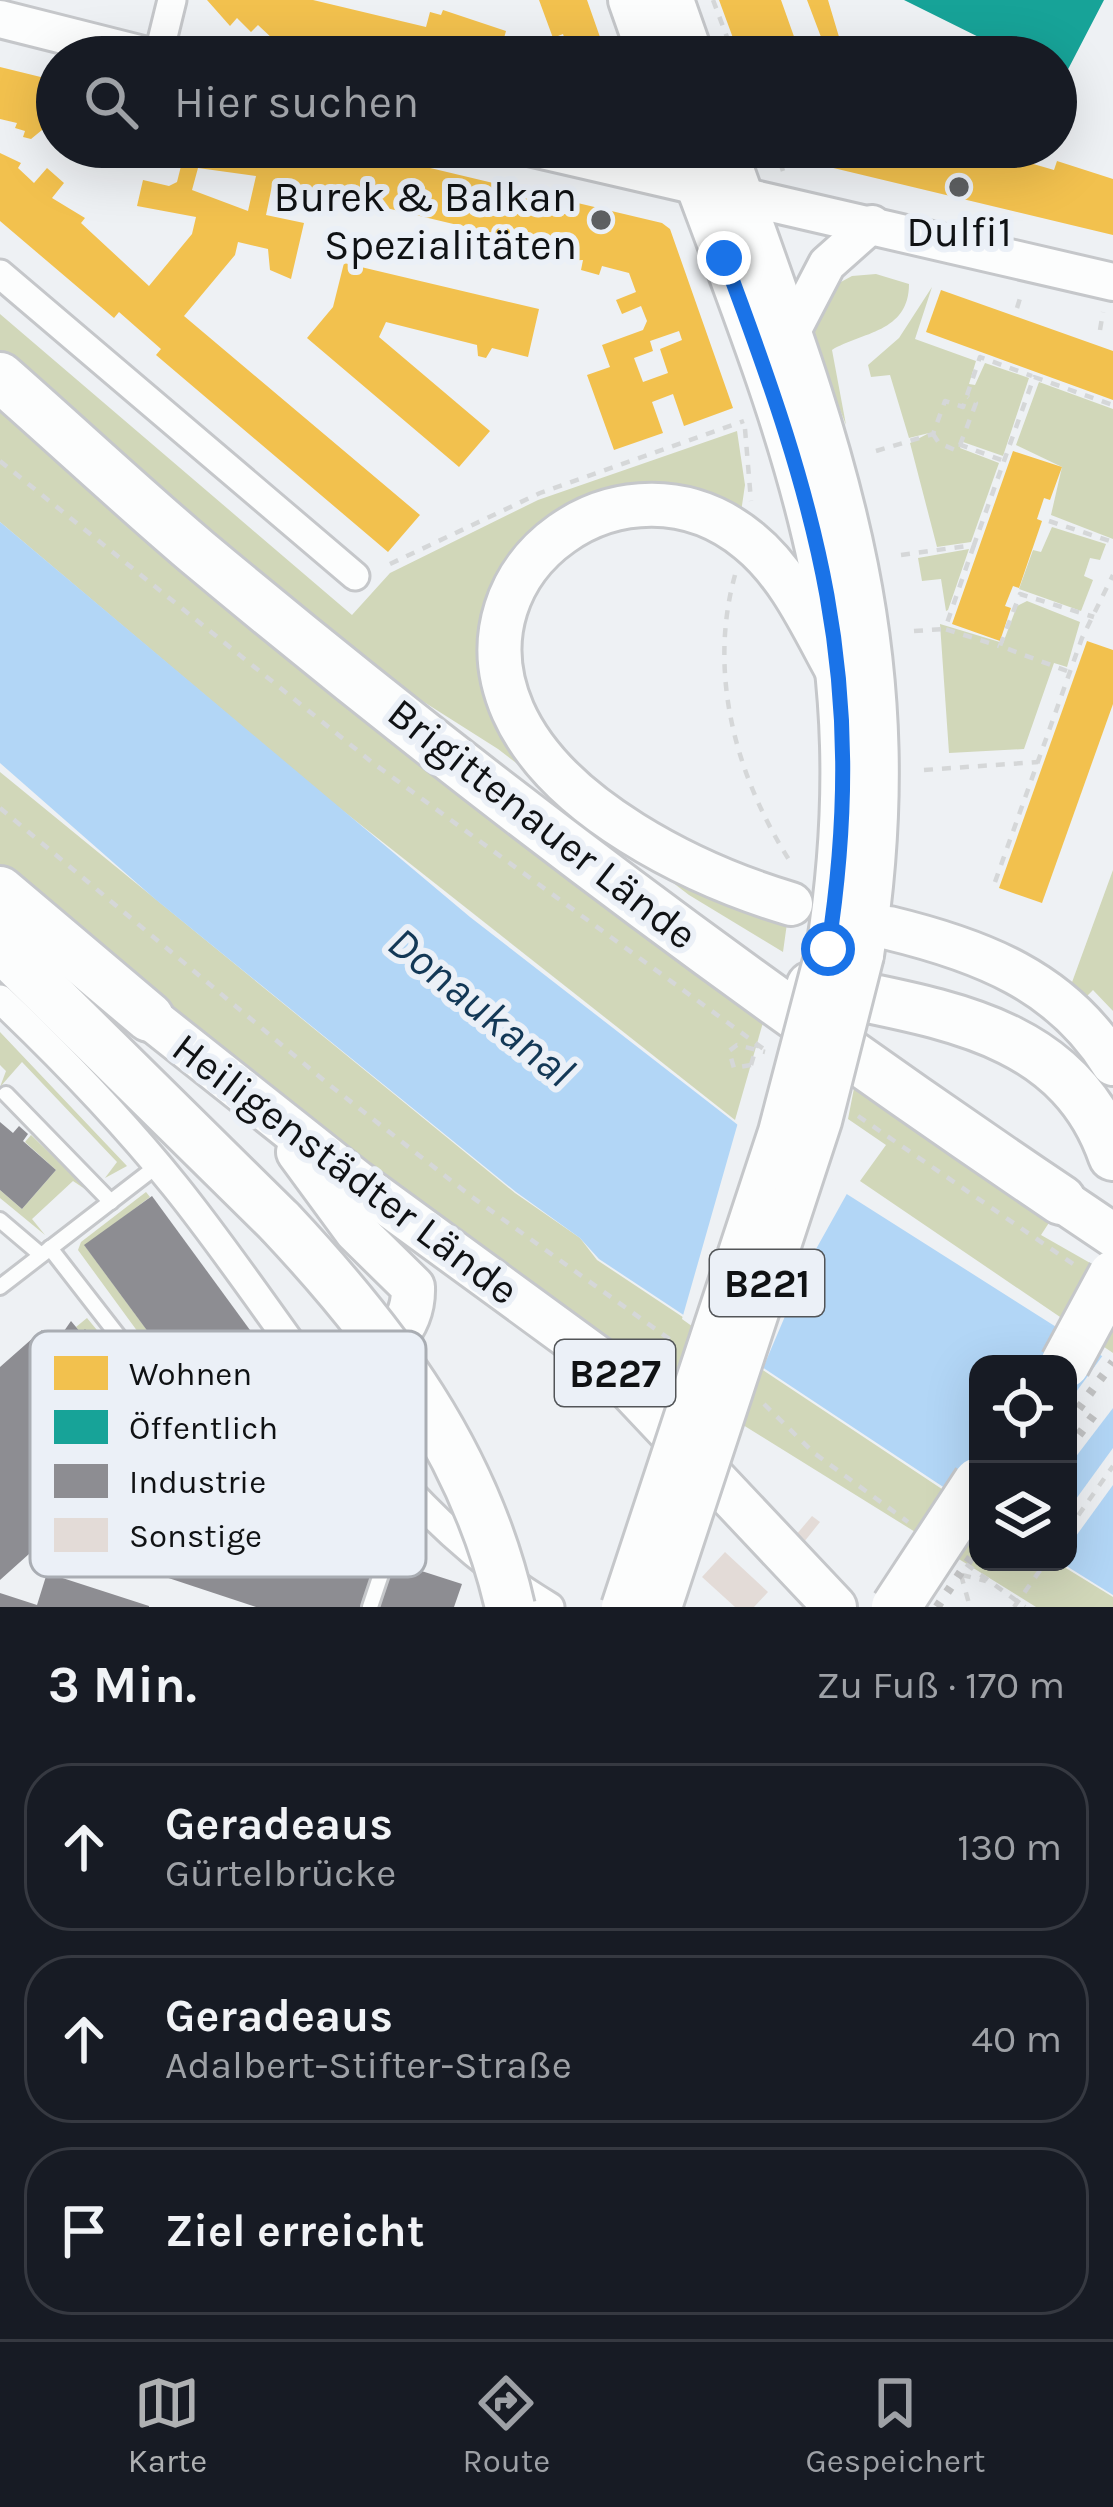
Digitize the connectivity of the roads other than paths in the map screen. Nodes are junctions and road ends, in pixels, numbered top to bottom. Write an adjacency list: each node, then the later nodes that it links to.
1 (172, 0): 6 (street)
2 (630, 0): 7 (main road)
3 (672, 0): 8 (main road)
4 (0, 19): 5 (street)
5 (69, 36)
6 (161, 36)
7 (643, 36)
8 (697, 36)
9 (691, 168): 18 (main road)
10 (694, 168): 12 (street)
11 (732, 168): 12 (main road)
12 (741, 194): 13 (street); 16 (main road, B221)
13 (872, 224): 15 (street); 16 (street)
14 (0, 274): 19 (street)
15 (1108, 297)
16 (791, 333): 18 (main road, B221)
17 (0, 377): 25 (highway, Brigittenauer Lände)
18 (800, 410): 20 (main road, B221); 23 (main road, B221)
19 (355, 576)
20 (840, 676): 22 (main road); 23 (main road, B221)
21 (0, 891): 27 (highway, Heiligenstädter Lände / B227)
22 (796, 891)
23 (860, 944): 28 (main road); 52 (main road, B221, bridge); 53 (main road, B221, bridge)
24 (0, 946): 42 (highway, bridge)
25 (733, 968): 28 (highway); 33 (highway, Brigittenauer Lände)
26 (0, 999): 32 (street)
27 (149, 1017): 30 (main road, Heiligenstädter Lände / B227)
28 (1093, 1074): 31 (highway)
29 (6, 1094): 34 (lane)
30 (274, 1115): 43 (main road); 54 (main road, Heiligenstädter Lände / B227)
31 (1113, 1156)
32 (157, 1166): 34 (lane); 41 (street)
33 (1061, 1200): 36 (main road, Brigittenauer Lände)
34 (111, 1202): 37 (lane)
35 (0, 1220): 37 (lane)
36 (1113, 1235)
37 (45, 1251): 39 (lane); 40 (lane)
38 (1099, 1274): 44 (highway, bridge)
39 (0, 1287)
40 (111, 1331)
41 (279, 1331)
42 (376, 1331)
43 (402, 1331)
44 (1068, 1355)
45 (426, 1404): 50 (highway, bridge)
46 (969, 1496): 55 (highway, bridge)
47 (426, 1510): 51 (street)
48 (380, 1577): 49 (lane)
49 (370, 1607)
50 (510, 1607)
51 (550, 1607)
52 (623, 1607)
53 (660, 1607)
54 (835, 1607)
55 (896, 1607)

